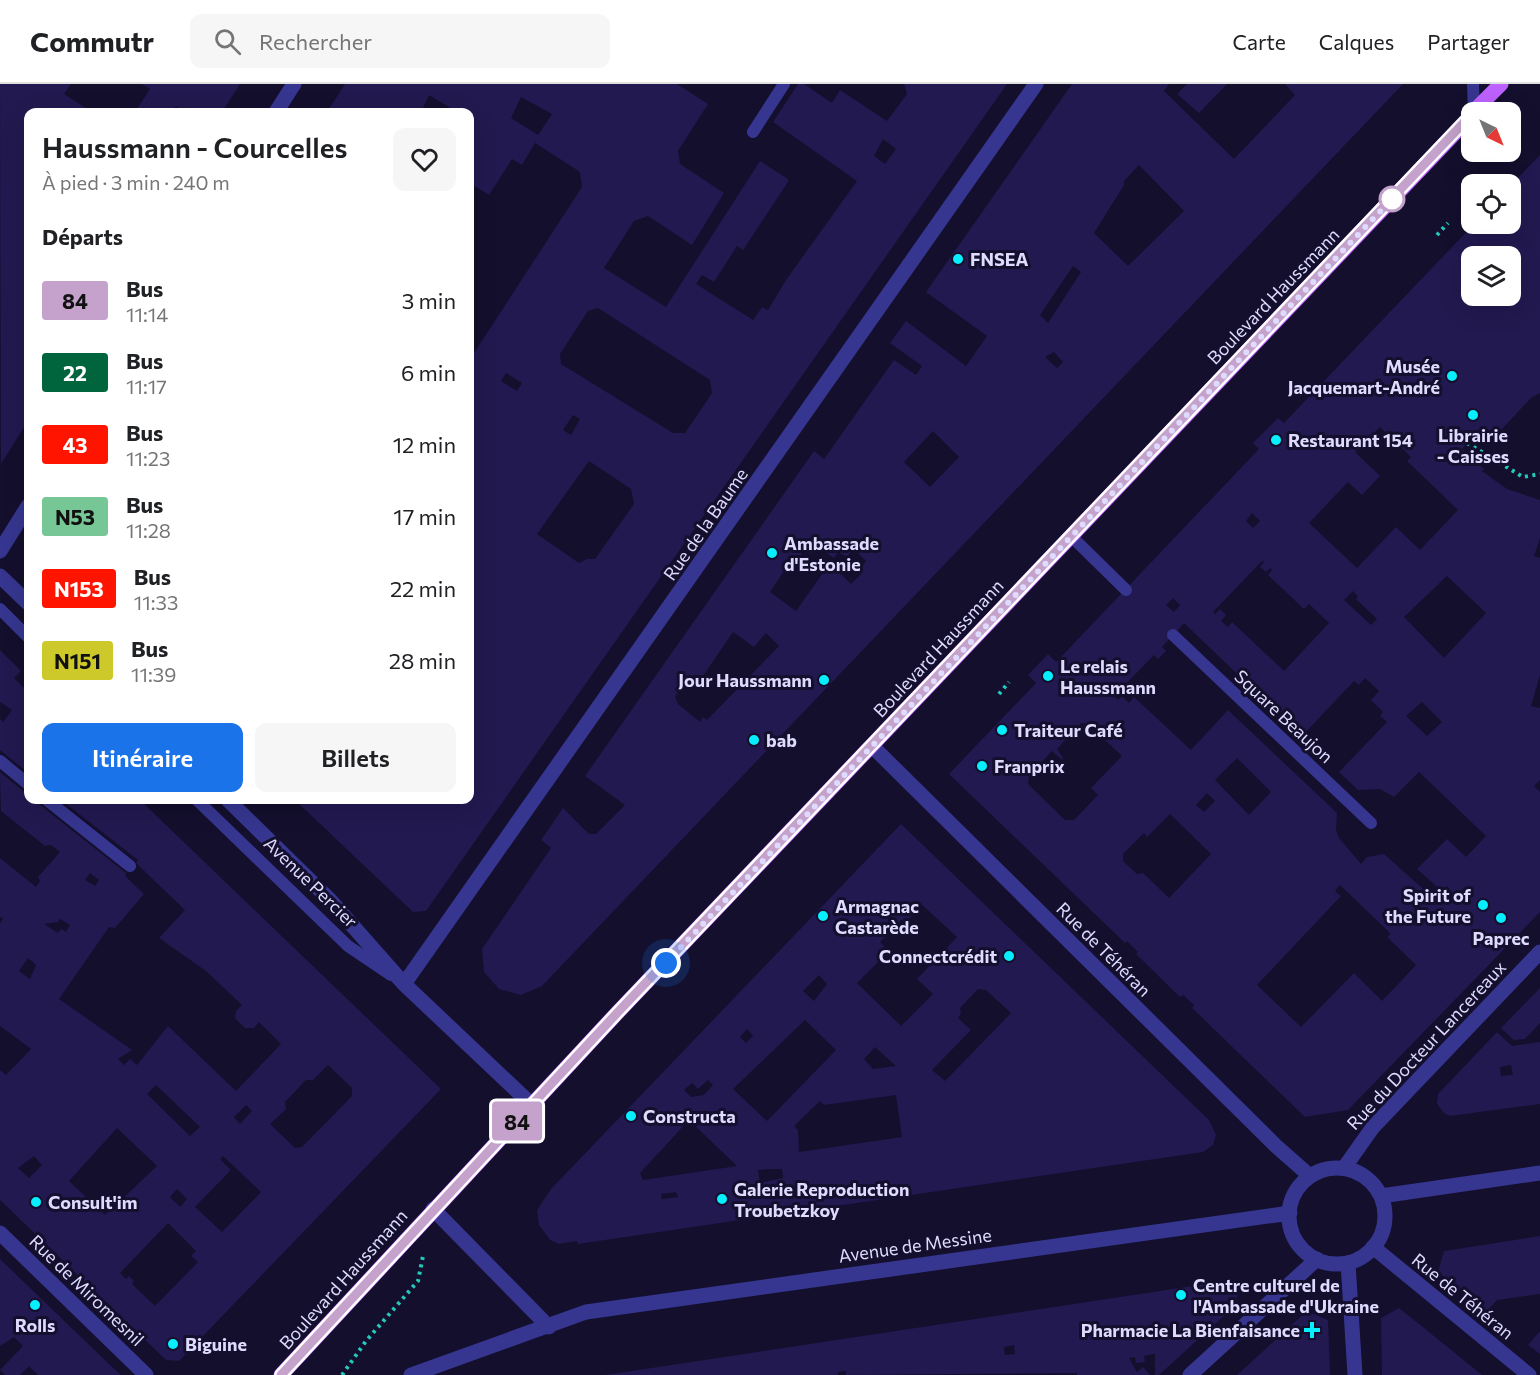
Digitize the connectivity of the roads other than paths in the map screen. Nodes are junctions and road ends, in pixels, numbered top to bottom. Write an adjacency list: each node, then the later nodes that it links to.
1 (294, 84): 8 (street)
2 (784, 84): 10 (lane)
3 (1036, 84): 29 (street, Rue de la Baume)
4 (1473, 84): 6 (lane)
5 (1501, 84): 7 (main road, Boulevard Haussmann)
6 (1473, 102)
7 (1484, 102)
8 (279, 108)
9 (1461, 126): 12 (main road, Boulevard Haussmann)
10 (753, 132)
11 (24, 512): 13 (street)
12 (1071, 536): 15 (lane); 20 (main road, Boulevard Haussmann)
13 (0, 551)
14 (0, 576): 16 (street)
15 (1126, 590)
16 (24, 599)
17 (0, 609): 18 (lane)
18 (24, 633)
19 (1173, 635): 26 (lane, Square Beaujon)
20 (873, 747): 30 (main road, Boulevard Haussmann); 33 (street, Rue de Téhéran)
21 (0, 761): 22 (lane)
22 (24, 781)
23 (52, 804): 27 (lane)
24 (201, 804): 29 (lane, Avenue Percier)
25 (232, 804): 29 (street, Avenue Percier)
26 (1371, 824)
27 (130, 866)
28 (1540, 952): 31 (street, Rue du Docteur Lancereaux)
29 (405, 984): 30 (street, Avenue Percier)
30 (532, 1105): 35 (main road, Boulevard Haussmann)
31 (1344, 1168): 33 (street); 34 (street)
32 (1540, 1173): 34 (street)
33 (1310, 1176): 36 (street)
34 (1381, 1196): 38 (street)
35 (433, 1209): 41 (street); 43 (main road, Boulevard Haussmann)
36 (1290, 1213): 39 (street); 41 (street, Avenue de Messine)
37 (0, 1233): 42 (street, Rue de Miromesnil)
38 (1373, 1248): 40 (street); 47 (street, Rue de Téhéran)
39 (1317, 1258): 40 (street); 45 (street)
40 (1348, 1263): 46 (street)
41 (549, 1327): 44 (street, Avenue de Messine)
42 (146, 1375)
43 (281, 1375)
44 (411, 1375)
45 (1190, 1375)
46 (1354, 1375)
47 (1529, 1375)

